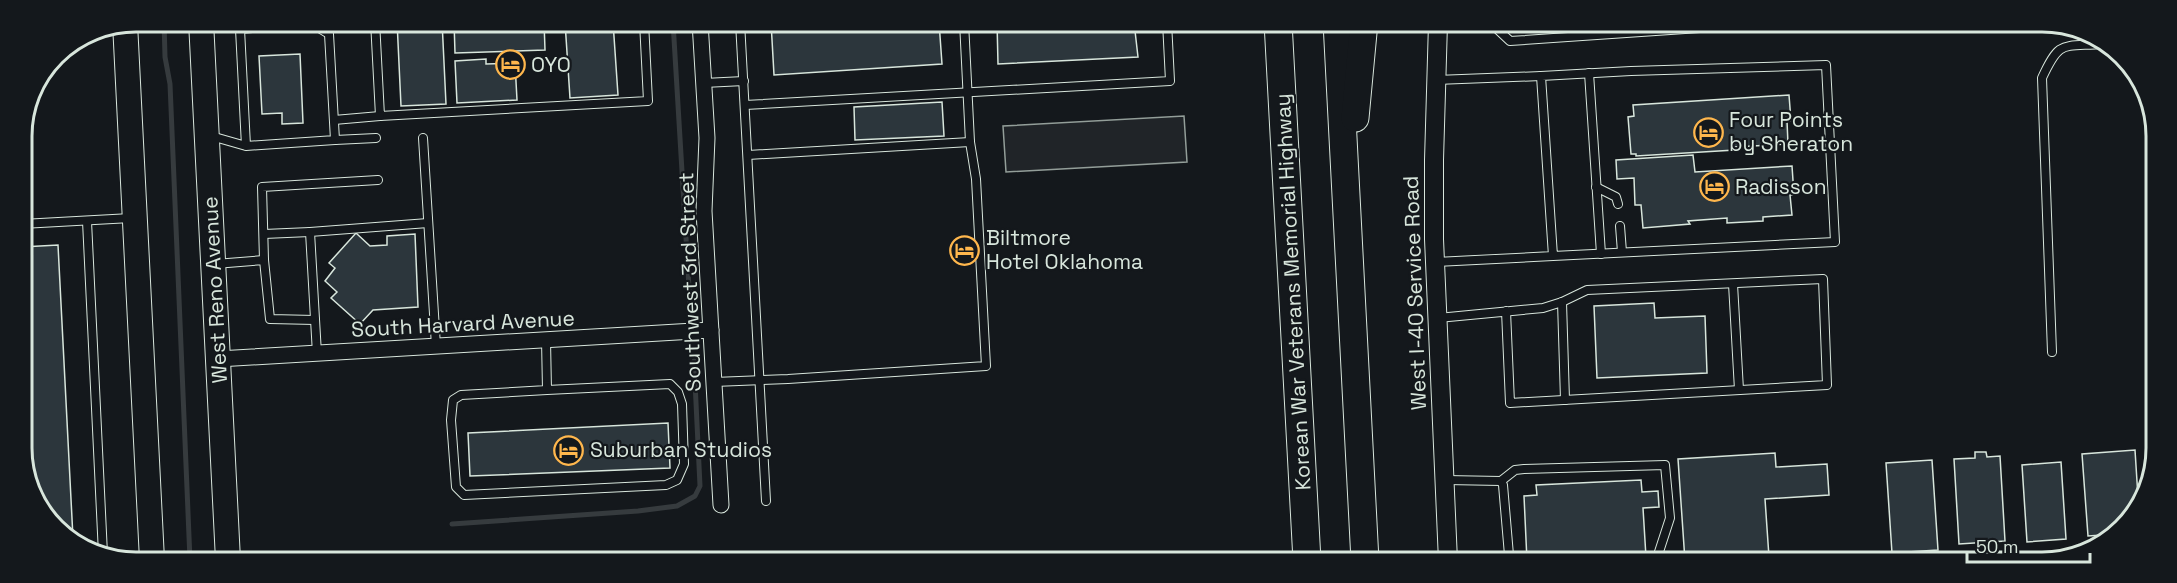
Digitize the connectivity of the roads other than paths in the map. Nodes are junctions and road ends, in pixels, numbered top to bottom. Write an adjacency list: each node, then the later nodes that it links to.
1 (125, 32): 40 (main road)
2 (202, 32): 28 (main road, West Reno Avenue)
3 (240, 32): 33 (lane)
4 (326, 32): 27 (lane)
5 (376, 32): 26 (lane)
6 (645, 32): 26 (lane)
7 (701, 32): 23 (street, Southwest 3rd Street)
8 (741, 32): 22 (lane)
9 (964, 32): 24 (lane)
10 (1168, 32): 24 (lane)
11 (1263, 32): 36 (highway)
12 (1278, 32): 36 (highway, Korean War Veterans Memorial Highway)
13 (1337, 32): 39 (highway)
14 (1363, 32): 39 (highway)
15 (1438, 32): 21 (street, West I-40 Service Road)
16 (1500, 32): 17 (lane)
17 (1648, 32)
18 (2093, 45): 61 (lane)
19 (1588, 73): 20 (lane); 37 (lane); 47 (lane)
20 (1541, 76): 21 (lane); 49 (lane)
21 (1436, 80): 51 (street, West I-40 Service Road)
22 (744, 81): 23 (lane); 25 (lane)
23 (704, 83): 58 (street, Southwest 3rd Street)
24 (967, 92): 25 (lane); 32 (lane)
25 (745, 105): 34 (lane)
26 (380, 116): 27 (lane)
27 (334, 120): 31 (lane)
28 (207, 135): 33 (lane); 52 (main road, West Reno Avenue)
29 (376, 138): 31 (lane)
30 (423, 138): 43 (lane)
31 (335, 140): 33 (lane)
32 (970, 142): 34 (lane); 64 (lane)
33 (246, 146)
34 (748, 154): 64 (lane)
35 (378, 180): 46 (lane)
36 (1286, 182): 74 (highway, Korean War Veterans Memorial Highway)
37 (1596, 187): 38 (lane); 48 (lane)
38 (1618, 204)
39 (1346, 209): 75 (highway)
40 (135, 218): 41 (lane); 79 (main road)
41 (87, 220): 42 (lane); 73 (lane)
42 (32, 223)
43 (428, 223): 45 (lane); 60 (lane)
44 (1620, 226): 47 (lane)
45 (310, 232): 46 (lane); 57 (lane)
46 (264, 234): 50 (lane)
47 (1622, 252): 48 (lane)
48 (1601, 254): 49 (lane)
49 (1553, 256): 51 (lane)
50 (264, 260): 52 (lane); 57 (lane)
51 (1434, 262): 56 (street, West I-40 Service Road)
52 (213, 264): 63 (main road, West Reno Avenue)
53 (1733, 284): 54 (lane); 67 (lane); 67 (lane)
54 (1562, 302): 55 (lane); 68 (lane)
55 (1506, 311): 56 (lane); 68 (lane)
56 (1436, 318): 69 (street, West I-40 Service Road)
57 (315, 320): 62 (lane)
58 (711, 330): 59 (street, South Harvard Avenue); 65 (street, Southwest 3rd Street)
59 (546, 340): 60 (street, South Harvard Avenue); 66 (lane)
60 (436, 347): 62 (street, South Harvard Avenue)
61 (2052, 352)
62 (317, 354): 63 (street, South Harvard Avenue)
63 (218, 359): 80 (main road, West Reno Avenue)
64 (760, 380): 65 (lane); 71 (lane)
65 (714, 382): 72 (street, Southwest 3rd Street)
66 (547, 390): 66 (lane)
67 (1739, 390): 68 (lane)
68 (1565, 400)
69 (1444, 480): 70 (lane); 76 (street, West I-40 Service Road)
70 (1501, 481): 77 (lane); 78 (lane)
71 (766, 501)
72 (721, 505)
73 (103, 546)
74 (1306, 551)
75 (1364, 551)
76 (1448, 551)
77 (1509, 551)
78 (1659, 551)
79 (152, 552)
80 (228, 552)

